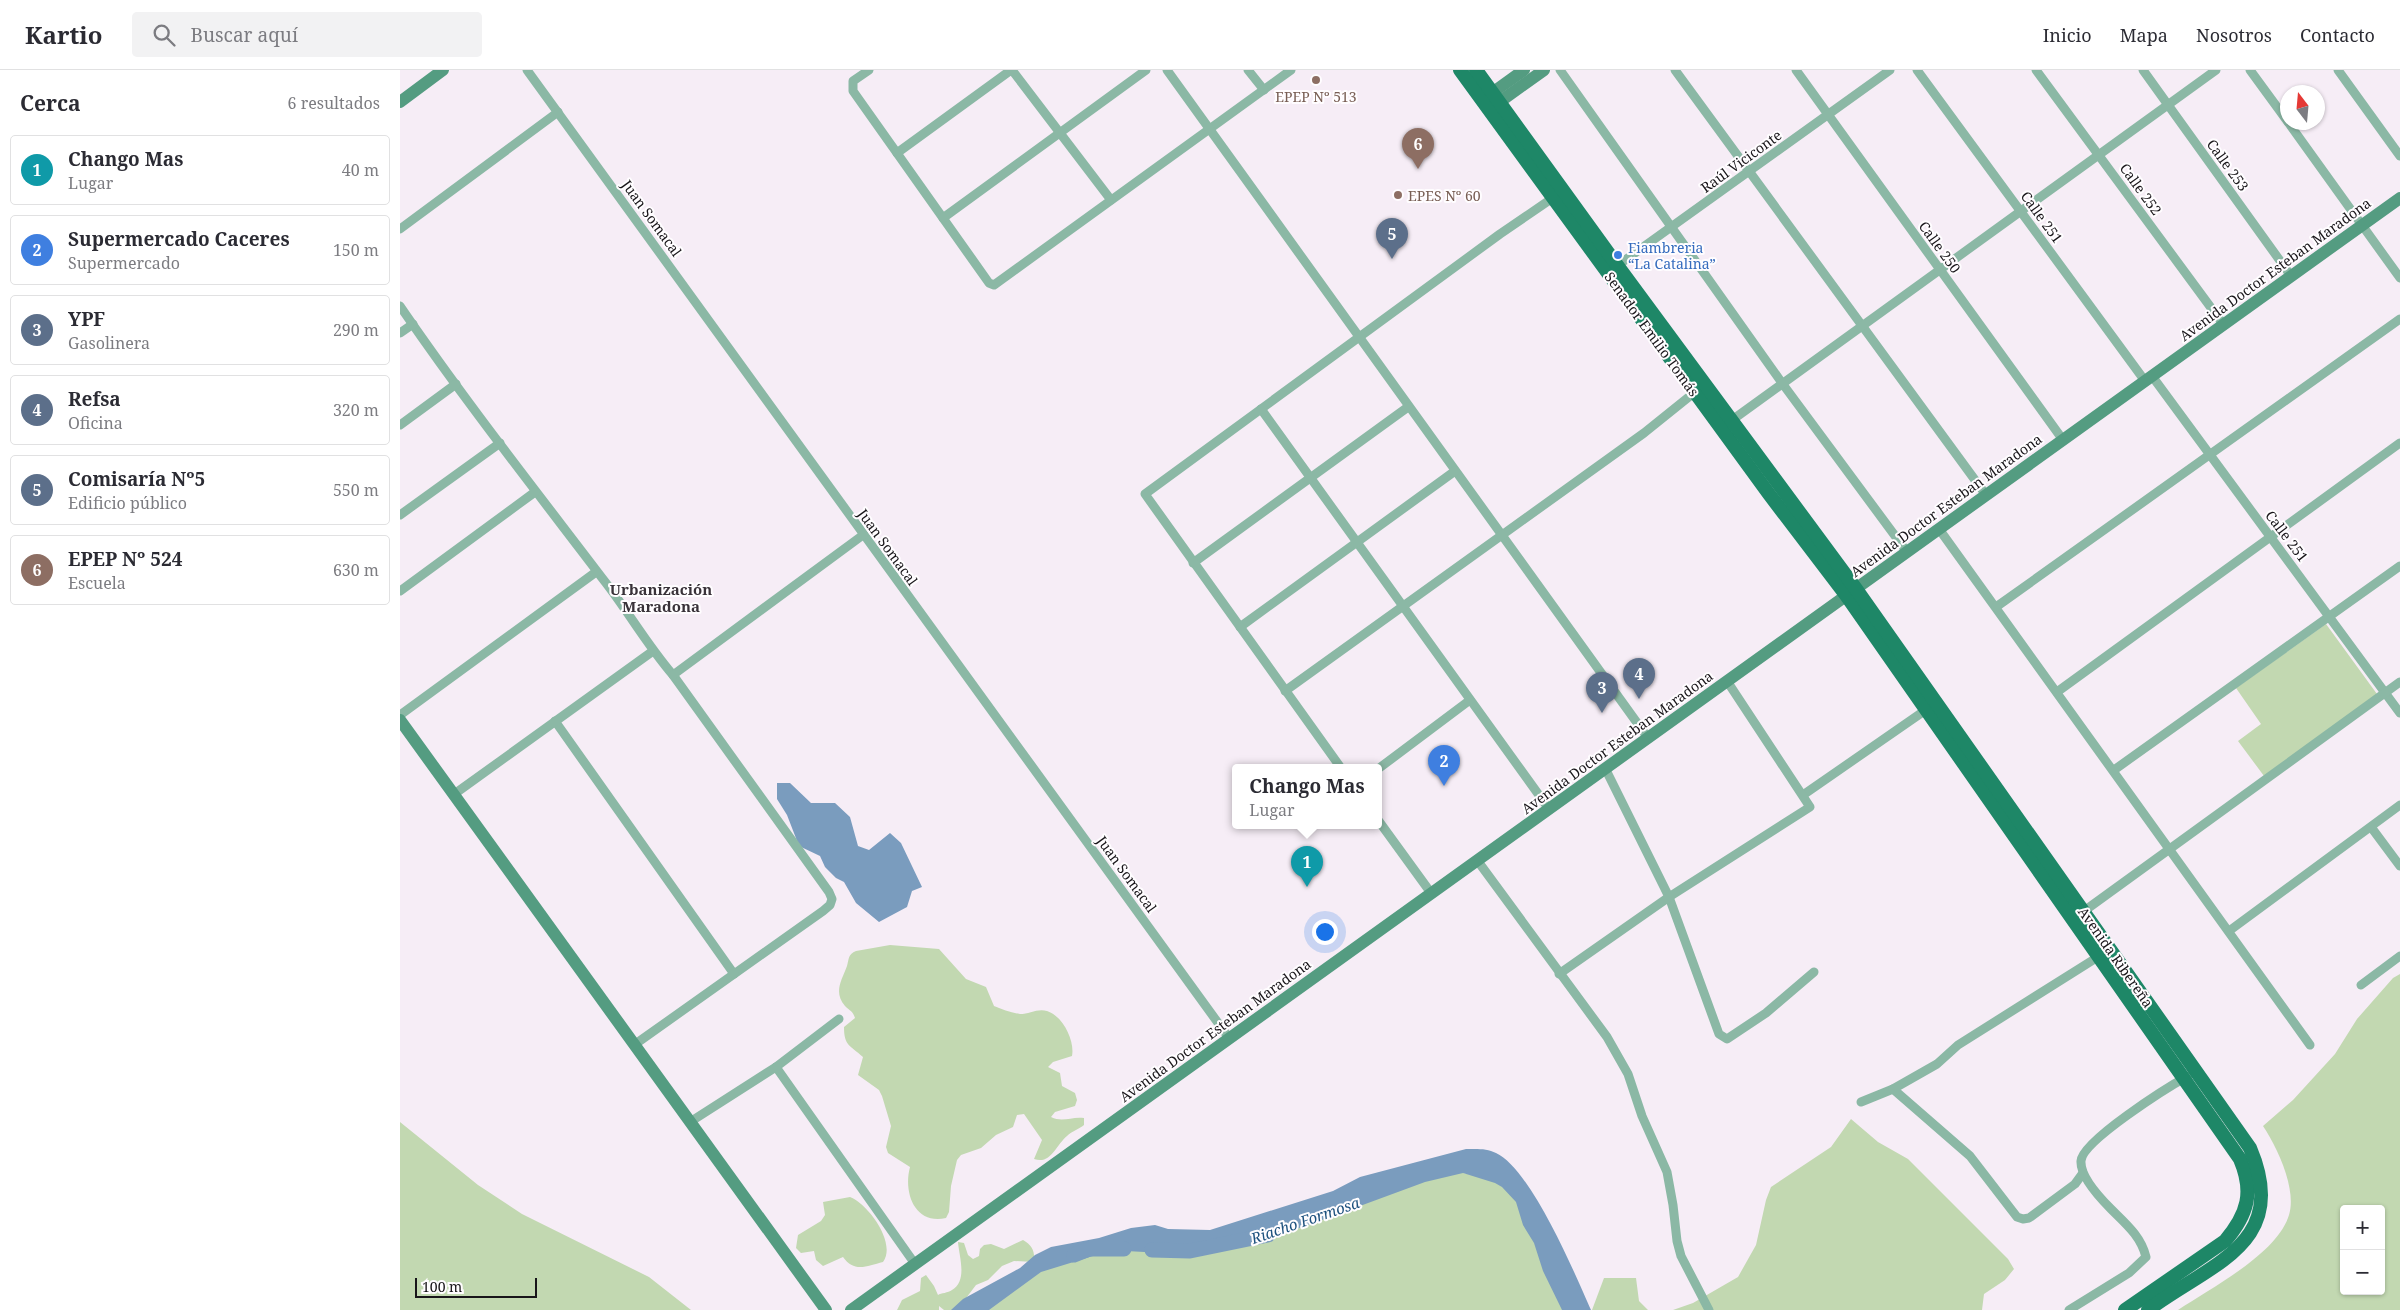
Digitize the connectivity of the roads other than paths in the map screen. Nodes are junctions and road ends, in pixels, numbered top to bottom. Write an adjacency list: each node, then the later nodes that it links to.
1 (443, 70): 25 (main road)
2 (527, 70): 28 (street, Juan Somacal)
3 (869, 70): 33 (street)
4 (1012, 70): 32 (street); 33 (street)
5 (1146, 70): 32 (street)
6 (1167, 70): 30 (street)
7 (1248, 70): 23 (street)
8 (1291, 70): 23 (street)
9 (1460, 70): 24 (main road, Senador Emilio Tomás)
10 (1476, 70): 24 (main road, Senador Emilio Tomás)
11 (1524, 70): 24 (main road)
12 (1544, 70): 24 (main road)
13 (1560, 70): 43 (street)
14 (1676, 70): 36 (street)
15 (1796, 70): 29 (street, Calle 250)
16 (1890, 70): 29 (street, Raúl Viciconte)
17 (1917, 70): 40 (street, Calle 251)
18 (2036, 70): 34 (street, Calle 252)
19 (2143, 70): 26 (street, Calle 253)
20 (2216, 70): 26 (street)
21 (2250, 70): 27 (street)
22 (2338, 70): 35 (street)
23 (1264, 90): 30 (street)
24 (1491, 101): 37 (main road, Senador Emilio Tomás)
25 (400, 102)
26 (2168, 104): 34 (street); 47 (street, Calle 253)
27 (2280, 111)
28 (558, 112): 44 (street); 75 (street, Juan Somacal)
29 (1828, 115): 36 (street, Raúl Viciconte); 46 (street, Calle 250)
30 (1211, 130): 39 (street); 55 (street)
31 (2294, 130): 42 (street)
32 (1060, 134): 39 (street); 41 (street)
33 (897, 153): 41 (street)
34 (2098, 155): 40 (street); 52 (street, Calle 252)
35 (2400, 156)
36 (1750, 172): 43 (street, Raúl Viciconte); 53 (street)
37 (1558, 194): 45 (main road, Senador Emilio Tomás); 55 (street)
38 (2400, 198): 42 (main road, Avenida Doctor Esteban Maradona)
39 (1111, 200): 41 (street)
40 (2020, 211): 46 (street); 56 (street, Calle 251)
41 (943, 218)
42 (2362, 225): 47 (main road, Avenida Doctor Esteban Maradona); 48 (street)
43 (1672, 228): 45 (street, Raúl Viciconte); 57 (street)
44 (400, 229)
45 (1612, 269): 59 (main road, Senador Emilio Tomás); 62 (main road, Senador Emilio Tomás)
46 (1940, 269): 53 (street); 64 (street, Calle 250)
47 (2291, 276): 52 (main road, Avenida Doctor Esteban Maradona)
48 (2400, 278)
49 (400, 306): 51 (street)
50 (2400, 319): 67 (street)
51 (413, 324): 54 (street); 58 (street)
52 (2223, 324): 56 (main road, Avenida Doctor Esteban Maradona)
53 (1862, 325): 57 (street); 71 (street)
54 (400, 334)
55 (1360, 337): 60 (street); 61 (street)
56 (2148, 379): 64 (main road, Avenida Doctor Esteban Maradona); 67 (street, Calle 251)
57 (1782, 383): 62 (street); 78 (street)
58 (456, 384): 63 (street); 65 (street)
59 (1695, 392): 62 (main road, Senador Emilio Tomás); 74 (street)
60 (1408, 407): 68 (street); 69 (street)
61 (1261, 409): 69 (street); 79 (street)
62 (1726, 424): 83 (main road, Senador Emilio Tomás)
63 (400, 425)
64 (2062, 440): 71 (main road, Avenida Doctor Esteban Maradona)
65 (500, 443): 70 (street); 72 (street)
66 (2400, 443): 76 (street)
67 (2210, 454): 76 (street, Calle 251); 85 (street)
68 (1455, 471): 74 (street); 77 (street)
69 (1311, 479): 77 (street); 79 (street)
70 (535, 492): 81 (street); 82 (street)
71 (1986, 495): 73 (main road, Avenida Doctor Esteban Maradona)
72 (400, 515)
73 (1939, 529): 78 (main road, Avenida Doctor Esteban Maradona); 85 (street)
74 (1500, 534): 84 (street); 101 (street)
75 (863, 536): 89 (street); 126 (street, Juan Somacal)
76 (2271, 536): 86 (street, Calle 251); 93 (street)
77 (1357, 543): 84 (street); 87 (street)
78 (1907, 552): 83 (main road, Avenida Doctor Esteban Maradona)
79 (1193, 563): 87 (street)
80 (2400, 566): 86 (street)
81 (596, 572): 88 (street); 98 (street)
82 (400, 591)
83 (1851, 592): 90 (main road, Avenida Doctor Esteban Maradona); 96 (main road, Avenida Ribereña)
84 (1402, 606): 92 (street); 95 (street)
85 (1996, 608): 93 (street)
86 (2330, 616): 94 (street, Calle 251); 105 (street)
87 (1240, 627): 92 (street)
88 (653, 651): 89 (street); 100 (street)
89 (673, 675): 122 (street)
90 (1728, 681): 101 (main road, Avenida Doctor Esteban Maradona); 106 (street)
91 (2400, 682): 94 (street)
92 (1285, 691): 102 (street)
93 (2057, 692): 105 (street)
94 (2385, 693): 97 (street, Calle 251); 112 (street)
95 (1470, 700): 103 (street); 109 (street)
96 (1932, 706): 106 (street); 117 (main road, Avenida Ribereña)
97 (2400, 713)
98 (400, 715)
99 (400, 720): 107 (main road)
100 (555, 721): 107 (street); 122 (street)
101 (1648, 738): 104 (main road, Avenida Doctor Esteban Maradona)
102 (1338, 764)
103 (1382, 766)
104 (1605, 768): 109 (main road, Avenida Doctor Esteban Maradona); 116 (street)
105 (2114, 770): 112 (street)
106 (1803, 794): 116 (street)
107 (453, 795): 128 (main road)
108 (2400, 805): 111 (street)
109 (1549, 809): 113 (main road, Avenida Doctor Esteban Maradona)
110 (1382, 825): 115 (street)
111 (2371, 827): 114 (street); 118 (street)
112 (2170, 849): 117 (street); 118 (street)
113 (1477, 860): 115 (main road, Avenida Doctor Esteban Maradona); 123 (street)
114 (2400, 866)
115 (1432, 893): 126 (main road, Avenida Doctor Esteban Maradona)
116 (1669, 898): 121 (street); 123 (street)
117 (2079, 915): 119 (main road, Avenida Ribereña)
118 (2229, 931): 127 (street)
119 (2105, 952): 130 (main road, Avenida Ribereña); 131 (street)
120 (2400, 956): 124 (street)
121 (1814, 972)
122 (734, 974): 128 (street)
123 (1559, 974): 138 (street)
124 (2361, 985)
125 (839, 1019): 129 (street)
126 (1229, 1038): 135 (main road, Avenida Doctor Esteban Maradona)
127 (2310, 1045)
128 (634, 1046): 133 (main road)
129 (776, 1067): 133 (street); 135 (street)
130 (2190, 1074): 134 (street); 140 (main road, Avenida Ribereña); 141 (main road, Avenida Ribereña)
131 (1893, 1089): 132 (street); 134 (street)
132 (1861, 1102)
133 (690, 1122): 136 (main road)
134 (2083, 1173): 139 (street)
135 (915, 1264): 137 (main road, Avenida Doctor Esteban Maradona)
136 (826, 1310)
137 (851, 1310)
138 (1709, 1310)
139 (2069, 1310)
140 (2125, 1310)
141 (2148, 1310)

